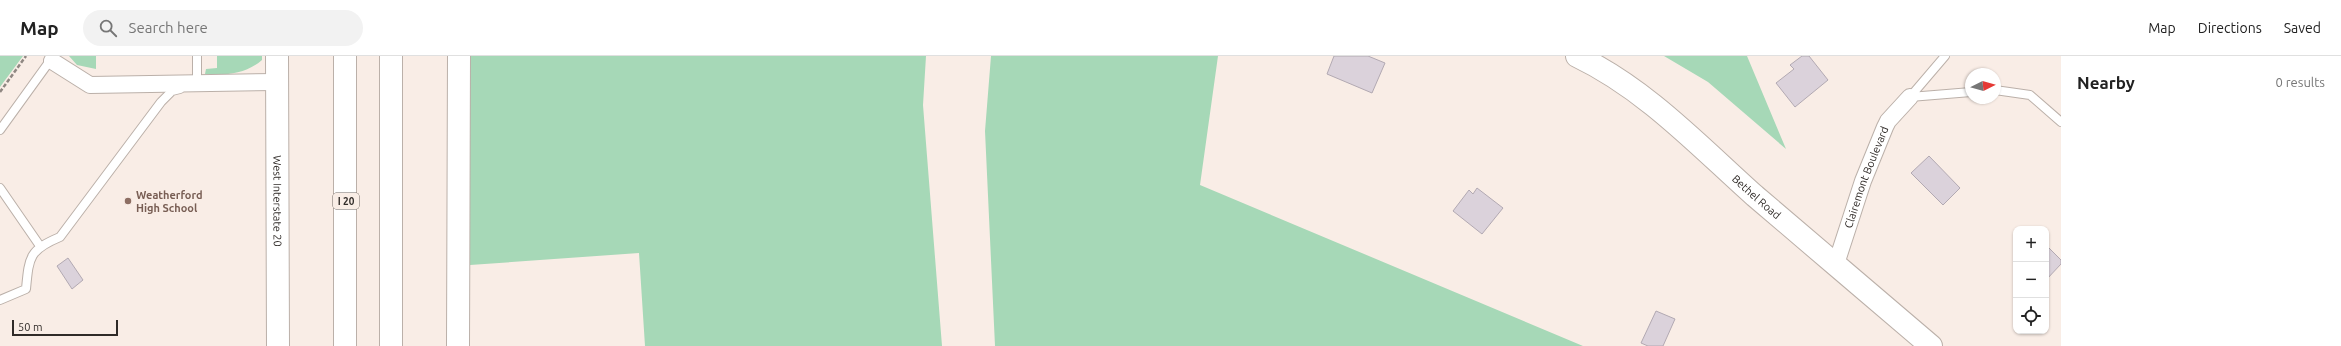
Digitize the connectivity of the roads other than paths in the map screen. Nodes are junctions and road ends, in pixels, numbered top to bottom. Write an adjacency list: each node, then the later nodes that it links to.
1 (197, 56): 10 (lane)
2 (277, 56): 9 (main road, West Interstate 20)
3 (345, 56): 21 (main road, I 20)
4 (391, 56): 22 (main road)
5 (458, 56): 23 (main road)
6 (1577, 56): 18 (main road, Bethel Road)
7 (1945, 56): 13 (lane)
8 (52, 58): 10 (street); 15 (lane)
9 (277, 82): 10 (street); 20 (main road, West Interstate 20)
10 (197, 83): 17 (lane)
11 (2001, 91): 14 (lane)
12 (1965, 92): 13 (lane)
13 (1910, 97): 18 (street, Clairemont Boulevard)
14 (2061, 122)
15 (0, 130)
16 (0, 188): 17 (lane)
17 (40, 246): 19 (lane)
18 (1836, 264): 24 (main road, Bethel Road)
19 (0, 300)
20 (278, 346)
21 (345, 346)
22 (391, 346)
23 (458, 346)
24 (1931, 346)

